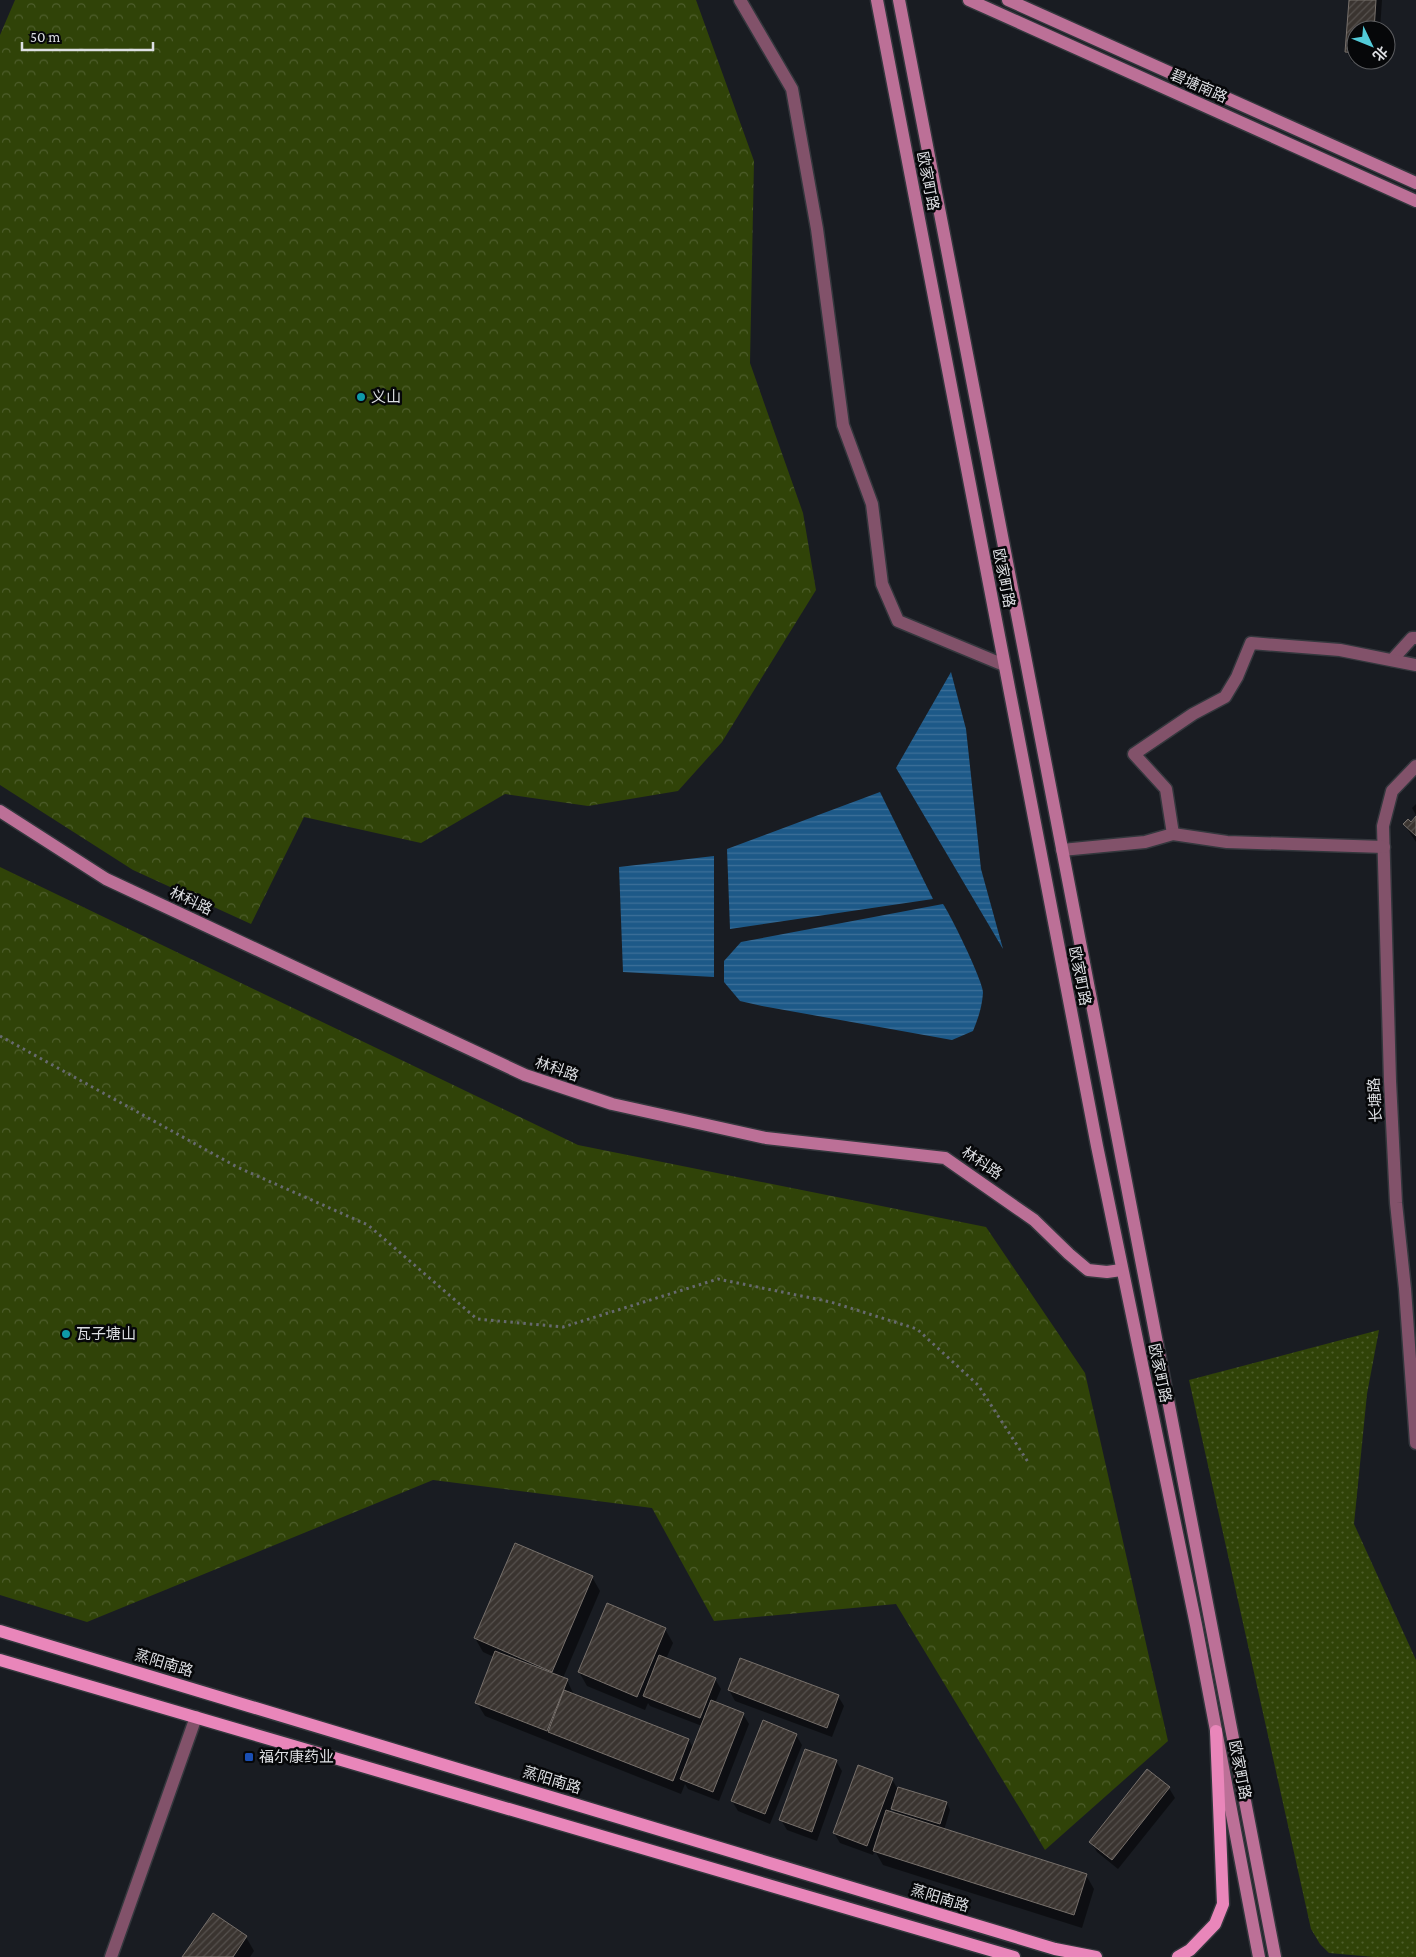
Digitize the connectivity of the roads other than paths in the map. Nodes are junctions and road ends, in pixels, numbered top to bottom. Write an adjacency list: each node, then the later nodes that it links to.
1 (740, 0): 10 (street)
2 (877, 0): 10 (main road, 欧家町路)
3 (898, 0): 16 (main road, 欧家町路)
4 (969, 0): 7 (main road, 碧塘南路)
5 (1008, 0): 6 (main road, 碧塘南路)
6 (1416, 183)
7 (1416, 201)
8 (1416, 638): 9 (street)
9 (1392, 660): 11 (street); 14 (street)
10 (1004, 665): 17 (main road, 欧家町路)
11 (1416, 665)
12 (1416, 766): 15 (street, 长塘路)
13 (0, 811): 17 (main road, 林科路)
14 (1173, 834): 15 (street); 16 (street)
15 (1384, 847): 18 (street, 长塘路)
16 (1062, 850): 28 (main road, 欧家町路)
17 (1121, 1270): 22 (main road, 欧家町路)
18 (1416, 1443)
19 (0, 1631): 25 (main road, 蒸阳南路)
20 (0, 1660): 21 (main road)
21 (196, 1717): 23 (street); 24 (main road)
22 (1216, 1731): 26 (main road); 27 (main road, 欧家町路)
23 (111, 1957)
24 (1014, 1957)
25 (1096, 1957)
26 (1178, 1957)
27 (1259, 1957)
28 (1275, 1957)

